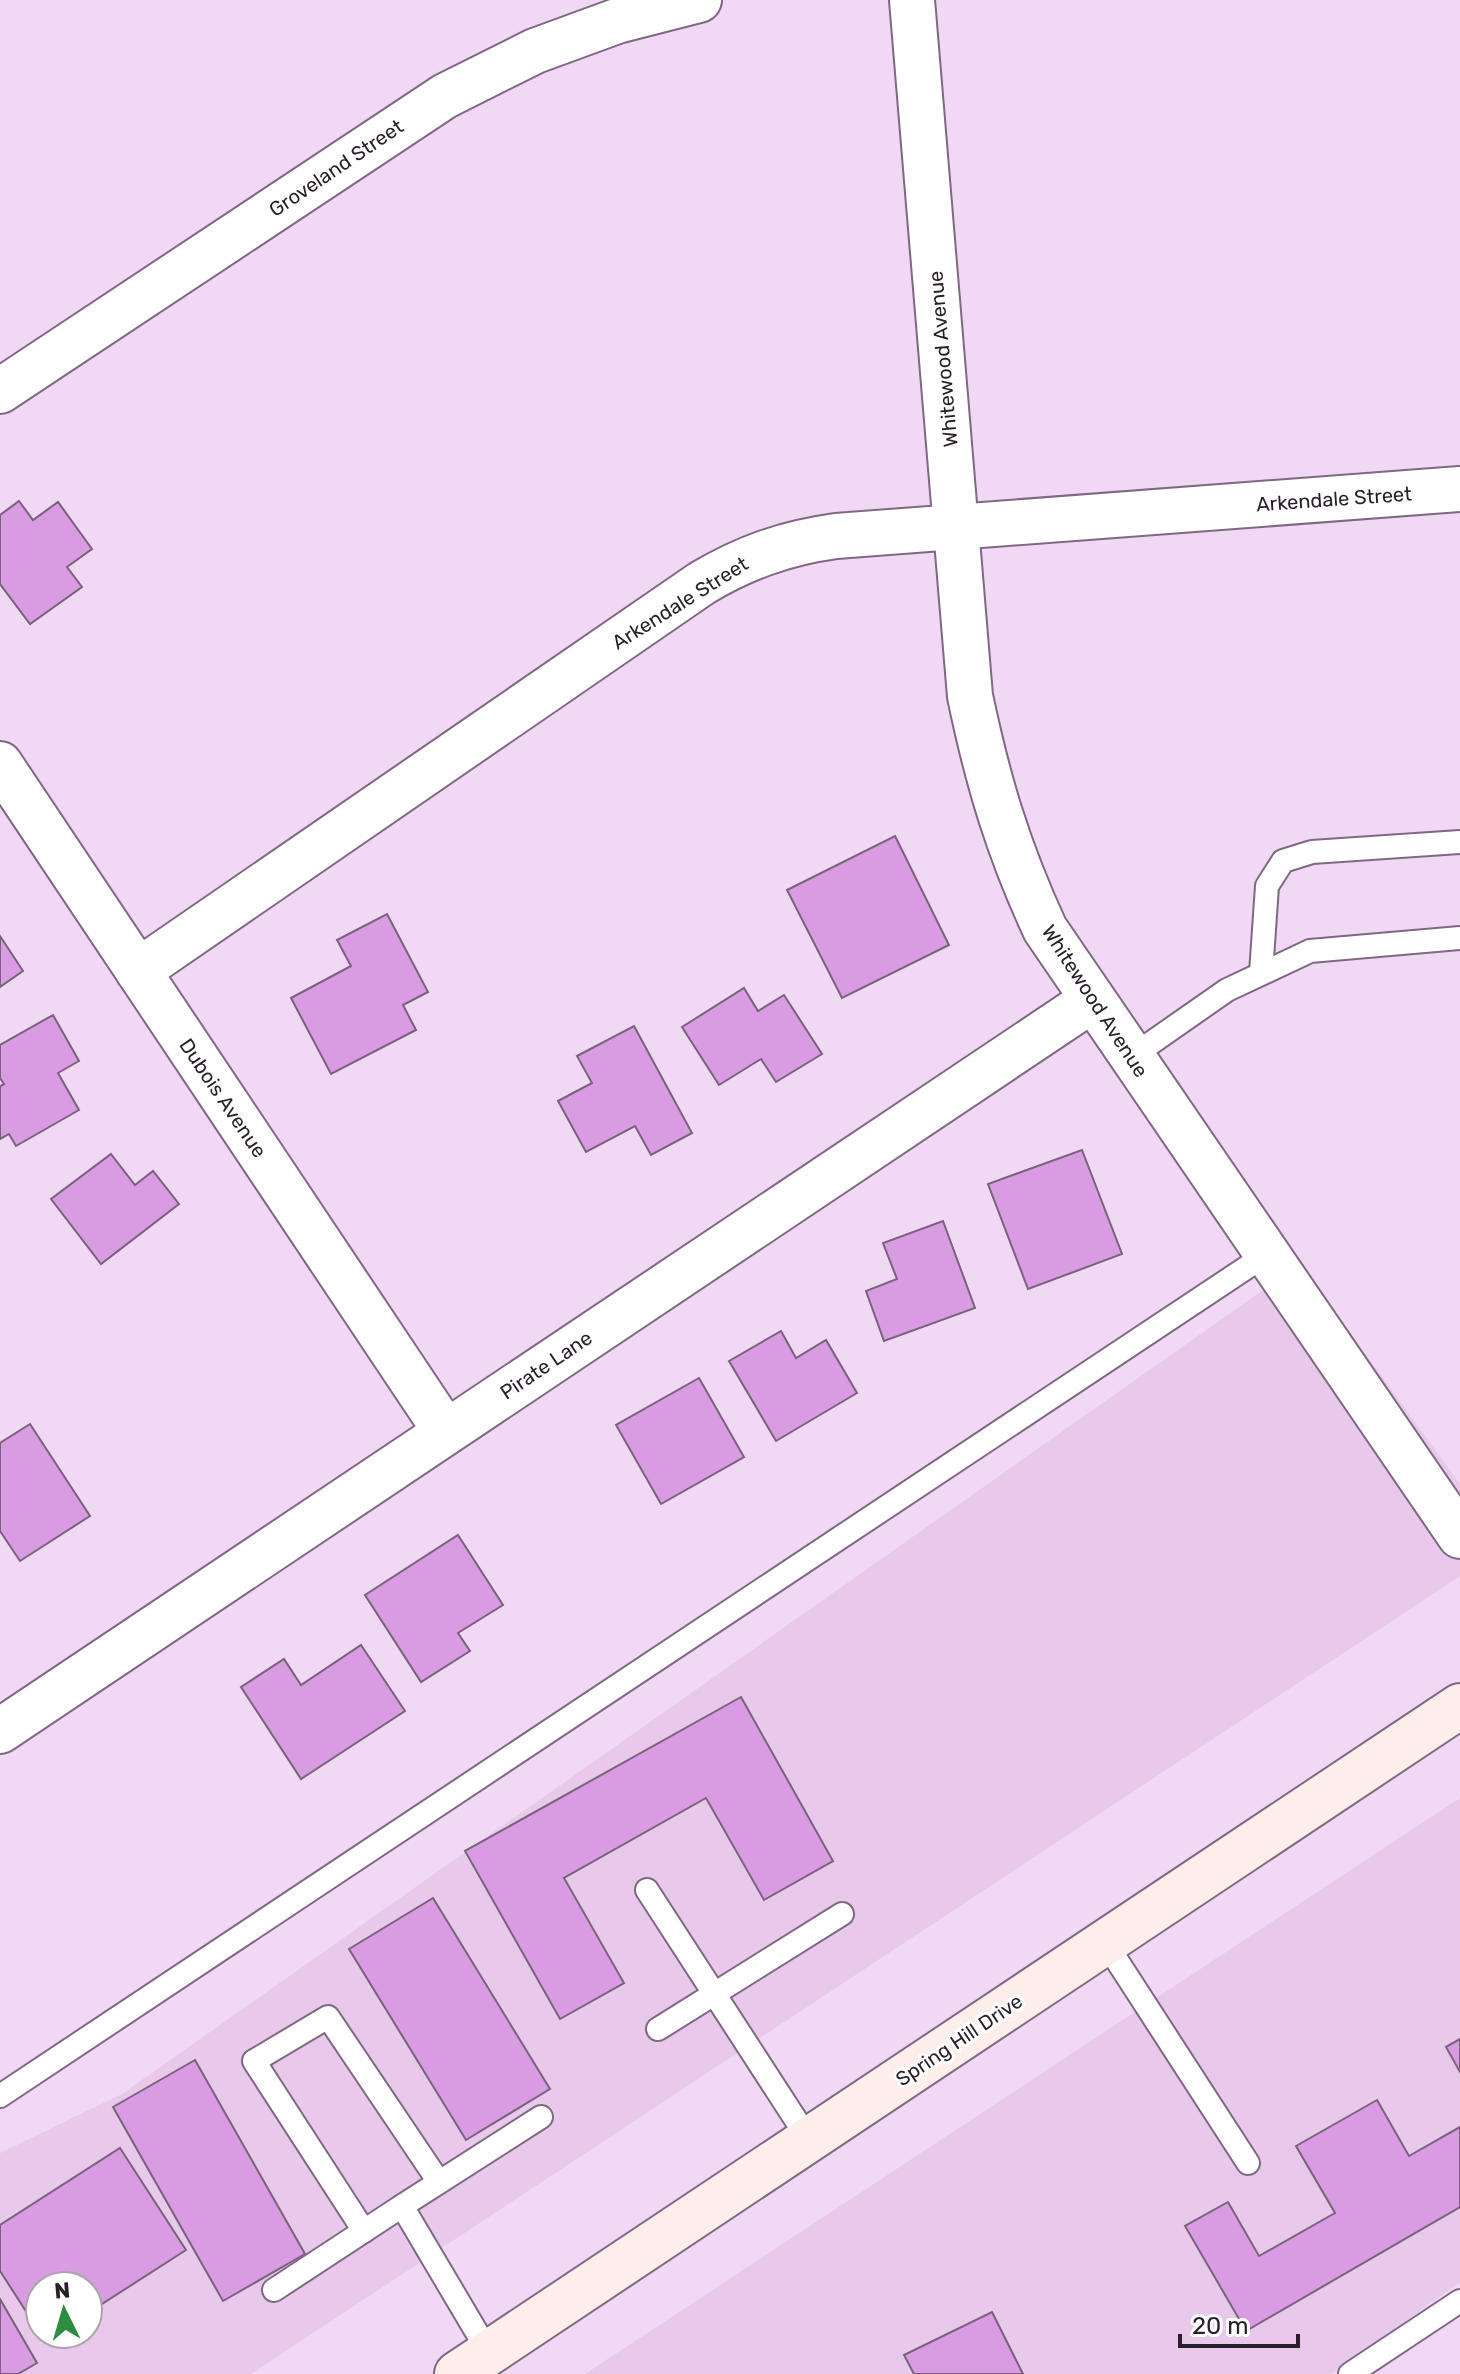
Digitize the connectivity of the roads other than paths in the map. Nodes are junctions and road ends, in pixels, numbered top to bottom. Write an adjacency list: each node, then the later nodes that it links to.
1 (699, 0): 3 (street, Groveland Street)
2 (912, 0): 5 (street, Whitewood Avenue)
3 (0, 391)
4 (1460, 489): 5 (street, Arkendale Street)
5 (957, 528): 9 (street, Arkendale Street); 11 (street, Whitewood Avenue)
6 (0, 764): 9 (street, Dubois Avenue)
7 (1460, 842): 10 (lane)
8 (1460, 938): 10 (lane)
9 (138, 971): 14 (street, Dubois Avenue)
10 (1261, 973): 12 (lane)
11 (1092, 1000): 12 (street, Whitewood Avenue); 14 (street, Pirate Lane)
12 (1131, 1057): 13 (street, Whitewood Avenue)
13 (1267, 1254): 15 (street, Whitewood Avenue); 23 (lane)
14 (446, 1432): 17 (street, Pirate Lane)
15 (1460, 1536)
16 (1460, 1706): 20 (main road, Spring Hill Drive)
17 (0, 1731)
18 (647, 1890): 21 (lane)
19 (842, 1914): 21 (lane)
20 (1105, 1942): 25 (main road, Spring Hill Drive); 26 (lane)
21 (713, 1993): 22 (lane); 25 (lane)
22 (658, 2029)
23 (0, 2096)
24 (541, 2117): 27 (lane)
25 (809, 2140): 32 (main road, Spring Hill Drive)
26 (1248, 2163)
27 (439, 2182): 28 (lane); 29 (lane)
28 (402, 2206): 29 (lane); 32 (lane)
29 (364, 2231): 30 (lane)
30 (274, 2290)
31 (1460, 2301): 33 (lane)
32 (473, 2363)
33 (1350, 2374)

